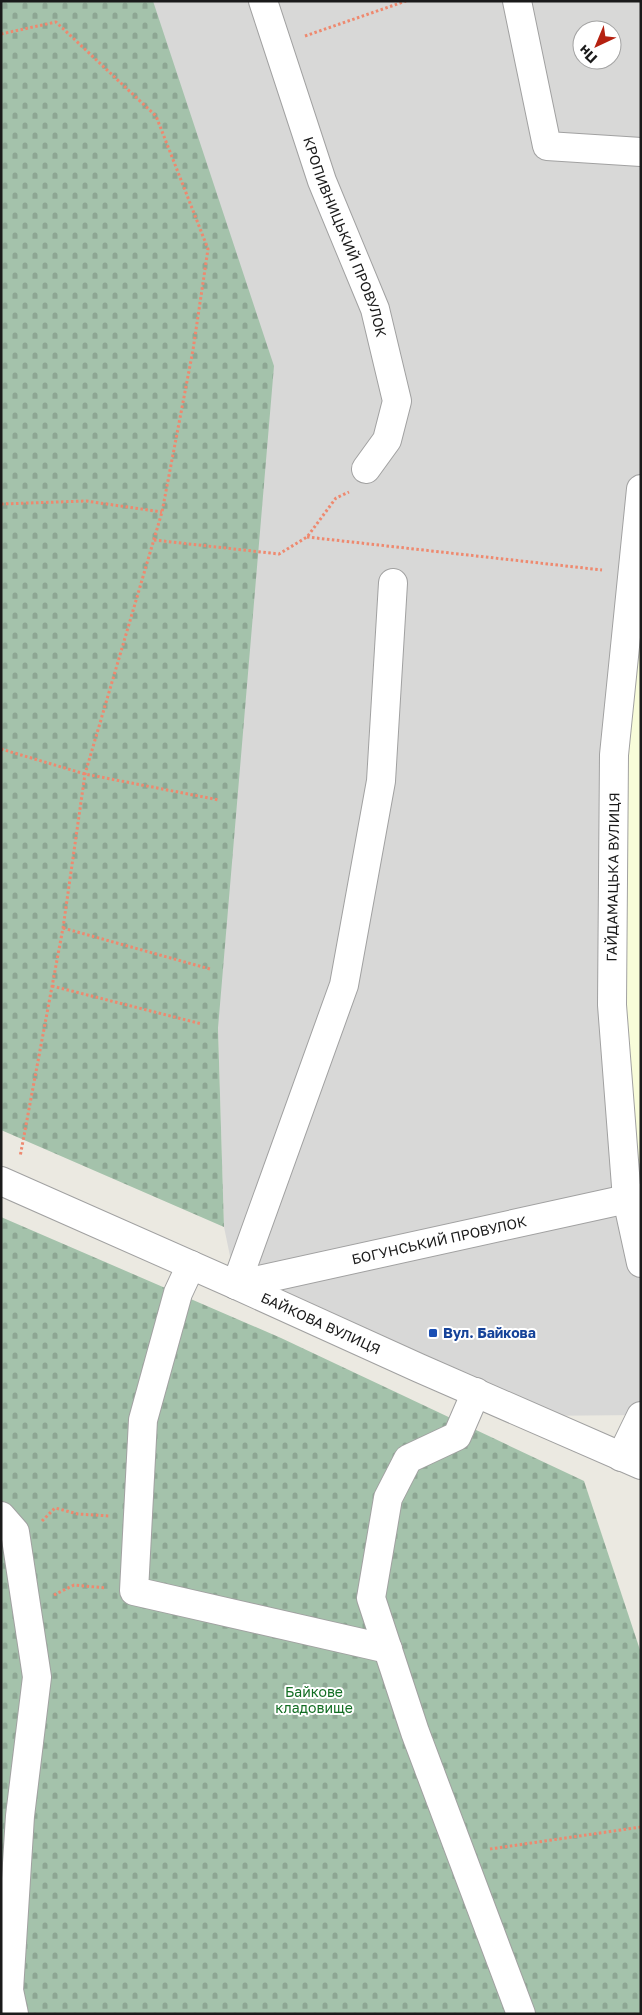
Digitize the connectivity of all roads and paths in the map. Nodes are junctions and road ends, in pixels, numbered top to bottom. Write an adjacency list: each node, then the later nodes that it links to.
1 (262, 1): 5 (street, КРОПИВНИЦЬКИЙ ПРОВУЛОК)
2 (406, 1): 5 (path)
3 (517, 1): 6 (street)
4 (1, 34): 10 (path)
5 (277, 46): 7 (street, КРОПИВНИЦЬКИЙ ПРОВУЛОК)
6 (641, 152)
7 (366, 470): 11 (path)
8 (641, 489): 13 (street, ГАЙДАМАЦЬКА ВУЛИЦЯ)
9 (1, 504): 10 (path)
10 (162, 512): 12 (path)
11 (307, 537): 12 (path); 13 (path)
12 (154, 540): 16 (path)
13 (632, 573): 23 (street, ГАЙДАМАЦЬКА ВУЛИЦЯ)
14 (393, 583): 26 (street)
15 (1, 749): 16 (path)
16 (85, 774): 17 (path); 18 (path)
17 (219, 800)
18 (63, 928): 19 (path); 20 (path)
19 (210, 969)
20 (52, 986): 21 (path); 22 (path)
21 (202, 1024)
22 (8, 1184): 25 (street, БАЙКОВА ВУЛИЦЯ)
23 (634, 1199): 24 (street, ГАЙДАМАЦЬКА ВУЛИЦЯ); 26 (street, БОГУНСЬКИЙ ПРОВУЛОК)
24 (641, 1263)
25 (191, 1265): 26 (street, БАЙКОВА ВУЛИЦЯ); 30 (street)
26 (236, 1285): 27 (street, БАЙКОВА ВУЛИЦЯ)
27 (476, 1392): 29 (street, БАЙКОВА ВУЛИЦЯ); 34 (street)
28 (641, 1416): 29 (street)
29 (631, 1461)
30 (137, 1520): 31 (path); 32 (street)
31 (8, 1524): 33 (street)
32 (134, 1591): 33 (path); 34 (street)
33 (27, 1607): 37 (street)
34 (388, 1649): 36 (street)
35 (641, 1827): 36 (path)
36 (460, 1853): 38 (street)
37 (14, 2014)
38 (521, 2014)

